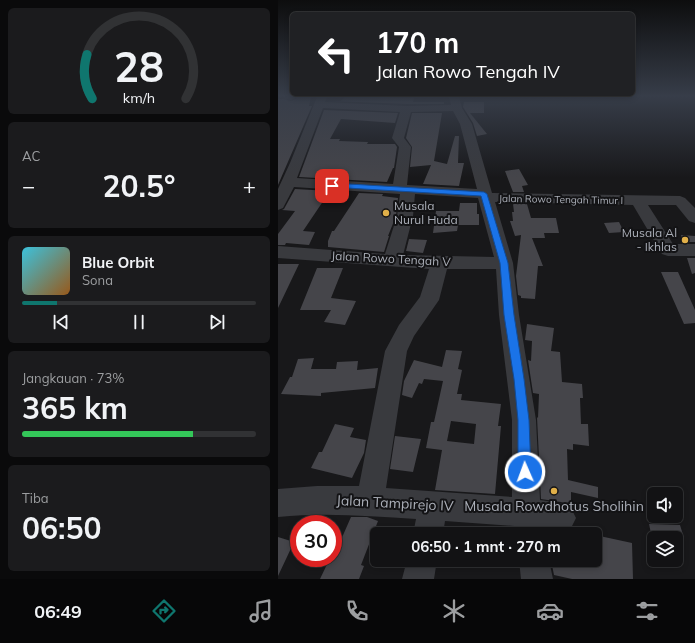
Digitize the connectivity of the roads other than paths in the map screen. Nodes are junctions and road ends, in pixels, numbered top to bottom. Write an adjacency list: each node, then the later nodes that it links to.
1 (313, 124): 4 (street)
2 (402, 124): 5 (street)
3 (466, 124): 6 (street)
4 (289, 182): 5 (street, Jalan Rowo Tengah Timur I); 8 (street)
5 (403, 190): 6 (street, Jalan Rowo Tengah Timur I); 12 (street)
6 (484, 196): 7 (street, Jalan Rowo Tengah Timur I); 14 (street)
7 (638, 201): 9 (street, Jalan Rowo Tengah Timur I); 10 (street, Jalan Rowo Tengah Timur I)
8 (278, 205)
9 (695, 218)
10 (695, 250)
11 (278, 252): 12 (street, Jalan Rowo Tengah V)
12 (392, 260): 13 (street, Jalan Rowo Tengah V)
13 (440, 262): 14 (street, Jalan Rowo Tengah V); 15 (street)
14 (504, 263): 19 (street)
15 (370, 501): 16 (street, Jalan Tampirejo IV); 17 (street, Jalan Tampirejo IV)
16 (278, 503)
17 (433, 506): 19 (street, Jalan Tampirejo IV); 20 (street)
18 (561, 518): 19 (street, Jalan Tampirejo IV)
19 (529, 523)
20 (429, 527)
21 (421, 567): 23 (street)
22 (535, 567): 24 (street)
23 (418, 579)
24 (537, 579)

